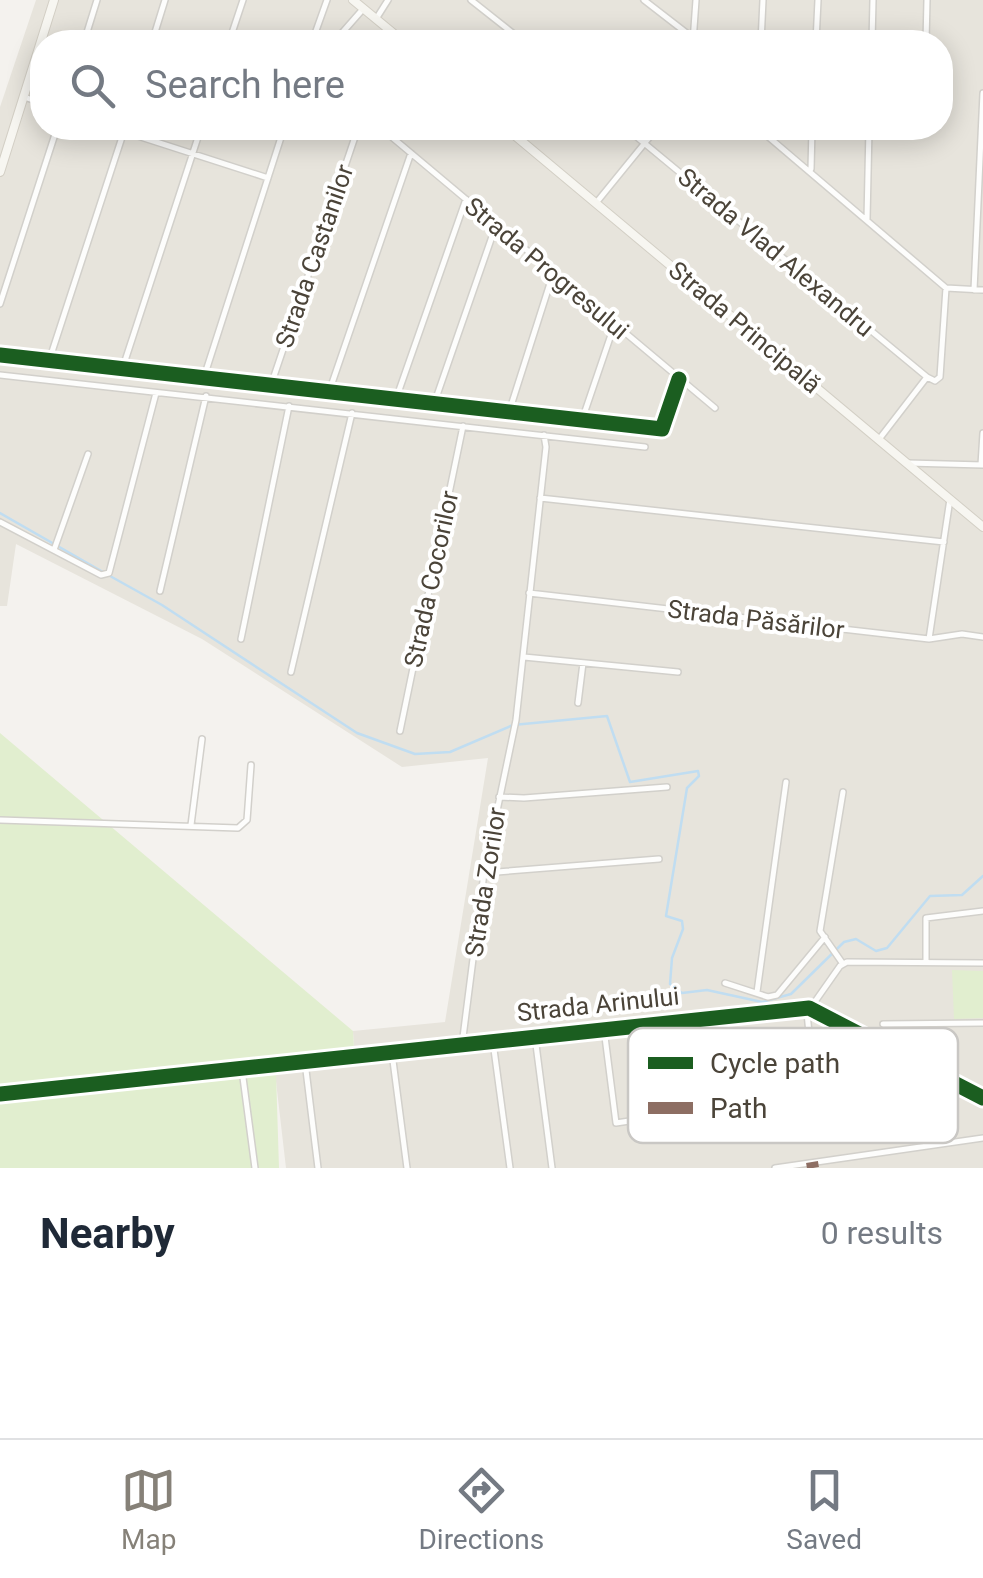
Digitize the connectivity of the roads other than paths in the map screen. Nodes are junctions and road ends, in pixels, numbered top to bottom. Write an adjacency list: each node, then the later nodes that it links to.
1 (54, 0): 17 (street)
2 (97, 0): 18 (street)
3 (165, 0): 19 (street)
4 (244, 0): 20 (street)
5 (327, 0): 21 (street)
6 (353, 0): 15 (street)
7 (388, 0): 16 (street)
8 (471, 0): 24 (street)
9 (644, 0): 25 (street)
10 (696, 0): 26 (street)
11 (763, 0): 27 (street)
12 (818, 0): 28 (street)
13 (873, 0): 29 (street)
14 (927, 0): 30 (street)
15 (363, 9): 16 (street); 22 (street)
16 (376, 19): 23 (street)
17 (45, 30)
18 (88, 30)
19 (156, 30)
20 (234, 30)
21 (316, 30)
22 (345, 30)
23 (389, 30)
24 (509, 30)
25 (681, 30)
26 (694, 30)
27 (762, 30)
28 (817, 30)
29 (872, 30)
30 (926, 30)
31 (30, 78): 33 (street)
32 (983, 93): 60 (street)
33 (24, 97): 34 (street); 51 (street)
34 (30, 99)
35 (53, 140): 62 (street)
36 (121, 140): 65 (street)
37 (153, 140): 50 (street)
38 (197, 140): 50 (street)
39 (280, 140): 53 (street)
40 (354, 140): 71 (street, Strada Castanilor)
41 (396, 140): 49 (street, Strada Progresului)
42 (520, 140): 55 (street, Strada Principală)
43 (640, 140): 48 (street, Strada Vlad Alexandru)
44 (647, 140): 48 (street)
45 (772, 140): 52 (street)
46 (811, 140): 52 (street)
47 (869, 140): 56 (street)
48 (644, 143): 55 (street); 68 (street, Strada Vlad Alexandru)
49 (411, 153): 54 (street, Strada Progresului); 73 (street)
50 (192, 155): 53 (street); 66 (street)
51 (0, 172)
52 (810, 172): 56 (street)
53 (268, 178): 69 (street)
54 (466, 199): 57 (street, Strada Progresului); 75 (street)
55 (596, 203): 85 (street, Strada Principală)
56 (866, 219): 59 (street)
57 (496, 225): 58 (street, Strada Progresului); 76 (street)
58 (552, 274): 63 (street, Strada Progresului); 79 (street)
59 (946, 288): 60 (street); 68 (street)
60 (974, 290): 61 (street)
61 (983, 290)
62 (0, 304)
63 (614, 326): 70 (street, Strada Progresului); 81 (street)
64 (0, 356): 65 (street)
65 (49, 362): 66 (street)
66 (122, 370): 69 (street)
67 (0, 375): 72 (street)
68 (927, 377): 85 (street)
69 (204, 378): 71 (street)
70 (679, 379): 78 (street, Strada Progresului); 81 (street)
71 (270, 385): 73 (street)
72 (156, 392): 74 (street); 95 (street)
73 (329, 392): 75 (street)
74 (206, 396): 77 (street); 96 (street)
75 (396, 399): 76 (street)
76 (434, 404): 79 (street)
77 (289, 406): 80 (street); 99 (street)
78 (715, 408)
79 (509, 412): 81 (street)
80 (352, 413): 82 (street); 103 (street)
81 (582, 420)
82 (463, 426): 84 (street); 106 (street, Strada Cocorilor)
83 (983, 432): 89 (street)
84 (544, 435): 86 (street); 90 (street, Strada Zorilor)
85 (880, 438): 88 (street, Strada Principală)
86 (645, 447)
87 (88, 454): 95 (street)
88 (908, 463): 89 (street); 91 (street, Strada Principală)
89 (982, 465)
90 (540, 498): 94 (street); 97 (street, Strada Zorilor)
91 (950, 499): 93 (street, Strada Principală); 94 (street)
92 (0, 522): 95 (street)
93 (983, 527)
94 (944, 542): 100 (street)
95 (54, 551)
96 (160, 591)
97 (529, 593): 100 (street, Strada Păsărilor); 101 (street, Strada Zorilor)
98 (983, 637): 100 (street, Strada Păsărilor)
99 (240, 639)
100 (929, 639)
101 (524, 657): 102 (street); 112 (street, Strada Zorilor)
102 (583, 663): 104 (street); 105 (street)
103 (291, 672)
104 (678, 672)
105 (578, 703)
106 (400, 731)
107 (202, 739): 114 (street)
108 (251, 765): 114 (street)
109 (786, 782): 123 (street)
110 (666, 786): 112 (street)
111 (843, 792): 118 (street)
112 (499, 797): 116 (street, Strada Zorilor)
113 (0, 820): 114 (street)
114 (191, 826)
115 (660, 859): 116 (street)
116 (484, 873): 134 (street, Strada Zorilor)
117 (983, 911): 119 (street)
118 (825, 937): 121 (street); 123 (street)
119 (926, 961): 120 (street); 121 (street)
120 (983, 962)
121 (843, 964): 124 (street)
122 (725, 983): 123 (street)
123 (756, 992)
124 (810, 1008): 125 (street, Strada Arinului); 129 (street); 130 (street)
125 (706, 1017): 128 (street); 131 (street, Strada Arinului)
126 (983, 1023): 127 (street)
127 (883, 1024)
128 (707, 1028)
129 (808, 1028)
130 (848, 1028)
131 (604, 1029): 132 (street, Strada Arinului); 141 (street, Strada Arinului)
132 (534, 1037): 133 (street, Strada Arinului); 149 (street)
133 (493, 1041): 134 (street, Strada Arinului); 148 (street)
134 (462, 1046): 135 (street, Strada Arinului)
135 (392, 1052): 136 (street, Strada Arinului); 147 (street)
136 (305, 1062): 137 (street, Strada Arinului); 146 (street)
137 (242, 1070): 139 (street, Strada Arinului); 145 (street)
138 (958, 1085): 140 (street)
139 (0, 1094)
140 (983, 1098)
141 (628, 1121)
142 (983, 1138): 143 (street)
143 (958, 1142)
144 (948, 1143): 150 (street)
145 (255, 1168)
146 (318, 1168)
147 (407, 1168)
148 (510, 1168)
149 (552, 1168)
150 (776, 1168)

